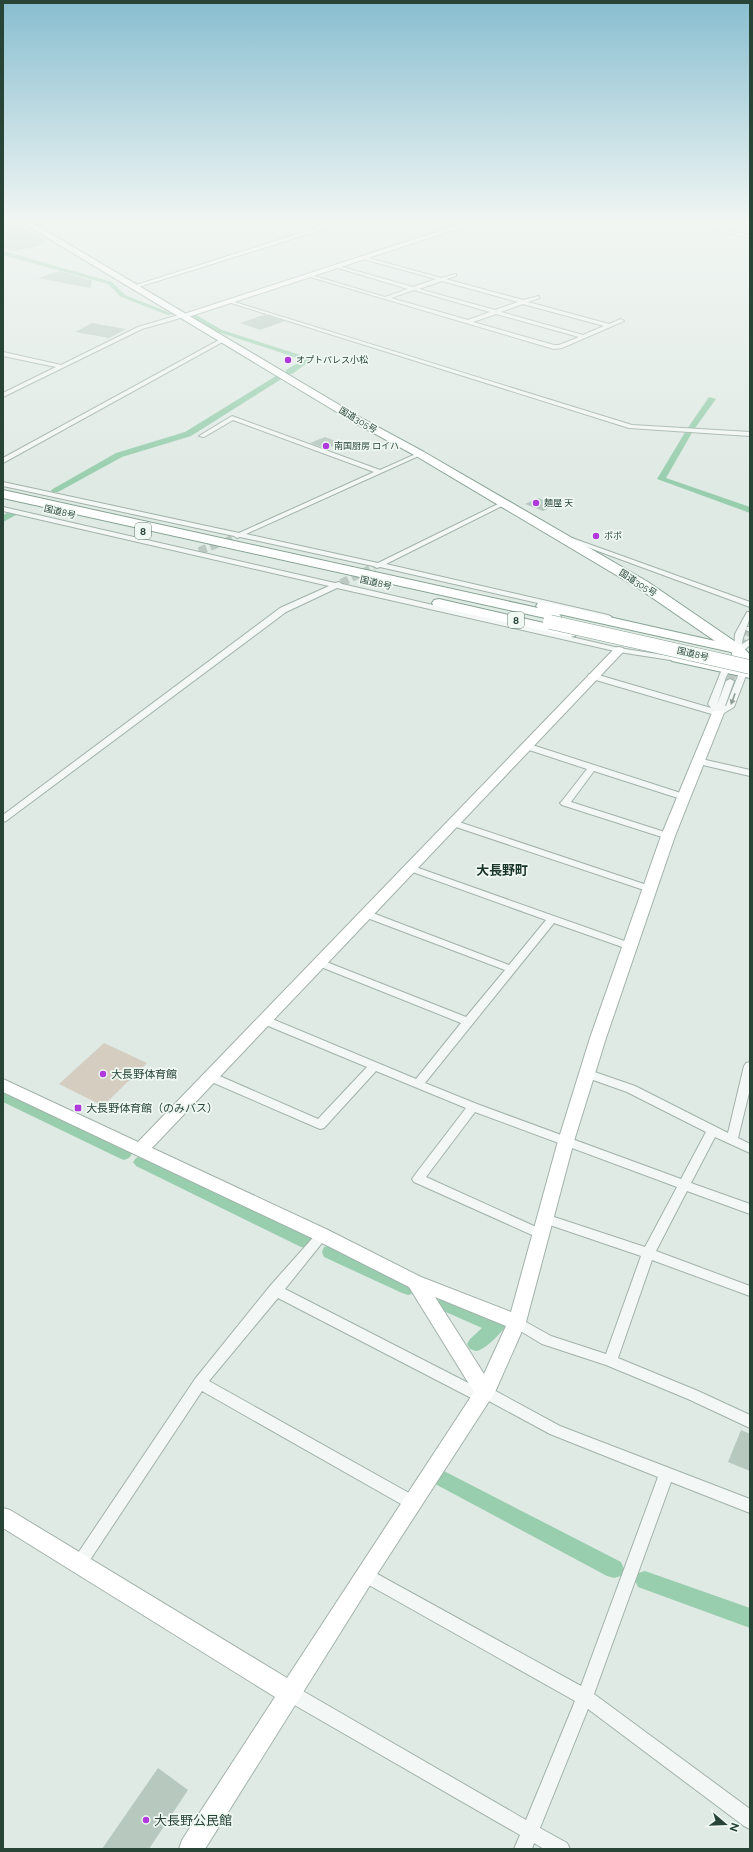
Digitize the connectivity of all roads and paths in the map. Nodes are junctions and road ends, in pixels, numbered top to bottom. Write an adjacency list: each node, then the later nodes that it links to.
1 (166, 306): 9 (highway, 国道305号)
2 (213, 306): 9 (street)
3 (247, 306): 18 (street)
4 (415, 306): 11 (street)
5 (475, 306): 8 (street)
6 (510, 306): 8 (street)
7 (538, 306): 12 (street)
8 (495, 312): 11 (street); 13 (street)
9 (182, 316): 14 (highway, 国道305号); 16 (street)
10 (621, 321): 12 (street)
11 (468, 322): 13 (street)
12 (609, 326): 13 (street)
13 (584, 337)
14 (223, 340): 20 (highway, 国道305号); 21 (street)
15 (3, 354): 16 (street)
16 (60, 366): 17 (street)
17 (3, 395)
18 (750, 434)
19 (202, 436): 22 (street)
20 (420, 454): 22 (street); 26 (highway, 国道305号)
21 (3, 461)
22 (380, 472): 29 (street)
23 (3, 484): 29 (street)
24 (3, 494): 32 (highway, 国道8号 / 8)
25 (3, 499): 32 (highway, 国道8号 / 8)
26 (502, 504): 28 (highway, 国道305号); 33 (street)
27 (3, 509): 30 (street)
28 (557, 535): 35 (street); 37 (highway, 国道305号)
29 (236, 536): 33 (street)
30 (197, 552): 31 (street); 34 (street)
31 (185, 559)
32 (280, 559): 38 (highway, 国道8号 / 8); 39 (highway, 8); 45 (highway, 8)
33 (376, 566): 39 (street)
34 (339, 584): 42 (street); 55 (street)
35 (750, 605)
36 (750, 614): 43 (street)
37 (691, 617): 40 (highway); 43 (highway, 国道305号)
38 (552, 619): 44 (highway, 国道8号 / 8); 46 (highway, 国道8号 / 8, bridge)
39 (629, 625): 40 (highway, 8)
40 (668, 634): 43 (highway, 8)
41 (750, 641): 43 (street)
42 (619, 650): 45 (street); 48 (street)
43 (744, 652): 46 (highway, 国道305号); 47 (street)
44 (750, 659)
45 (691, 661): 47 (highway, 8)
46 (748, 669): 47 (highway, 8); 49 (street, one-way to 49)
47 (727, 675): 49 (street); 49 (street)
48 (592, 676): 49 (street); 50 (street)
49 (718, 713): 51 (street)
50 (526, 746): 52 (street); 56 (street)
51 (697, 761): 53 (street); 54 (street)
52 (593, 767): 54 (street); 57 (street)
53 (750, 773)
54 (684, 797): 57 (street)
55 (3, 819)
56 (452, 823): 58 (street); 59 (street)
57 (668, 836): 59 (street)
58 (410, 868): 60 (street); 61 (street)
59 (650, 889): 62 (street)
60 (366, 914): 63 (street); 64 (street)
61 (553, 918): 62 (street); 64 (street)
62 (629, 946): 69 (street)
63 (320, 963): 65 (street); 66 (street)
64 (511, 969): 66 (street)
65 (265, 1020): 67 (street); 70 (street)
66 (468, 1022): 71 (street)
67 (374, 1066): 70 (street); 71 (street)
68 (750, 1066): 75 (street)
69 (586, 1073): 74 (street); 76 (street)
70 (211, 1077): 78 (street)
71 (419, 1083): 73 (street)
72 (3, 1085): 78 (street)
73 (473, 1107): 76 (street); 81 (street)
74 (713, 1130): 75 (street); 79 (street)
75 (732, 1139): 77 (street)
76 (566, 1141): 79 (street); 81 (street)
77 (750, 1149)
78 (140, 1150): 82 (street)
79 (683, 1185): 80 (street); 83 (street)
80 (750, 1209)
81 (543, 1227): 83 (street); 87 (street)
82 (322, 1235): 84 (street); 85 (street)
83 (648, 1253): 86 (street); 88 (street)
84 (415, 1282): 87 (street); 90 (street)
85 (275, 1290): 89 (street); 90 (street)
86 (750, 1291)
87 (517, 1322): 88 (street); 90 (street)
88 (610, 1361): 91 (street)
89 (200, 1383): 93 (street); 96 (street)
90 (484, 1394): 92 (street); 93 (street)
91 (750, 1422)
92 (667, 1473): 94 (street); 99 (street)
93 (413, 1503): 97 (street)
94 (750, 1506)
95 (3, 1517): 96 (street)
96 (79, 1564): 98 (street)
97 (365, 1575): 98 (street); 99 (street)
98 (290, 1693): 101 (street); 102 (street)
99 (585, 1697): 100 (street); 101 (street)
100 (750, 1820)
101 (529, 1832): 103 (street); 104 (street)
102 (191, 1849)
103 (523, 1849)
104 (561, 1849)

